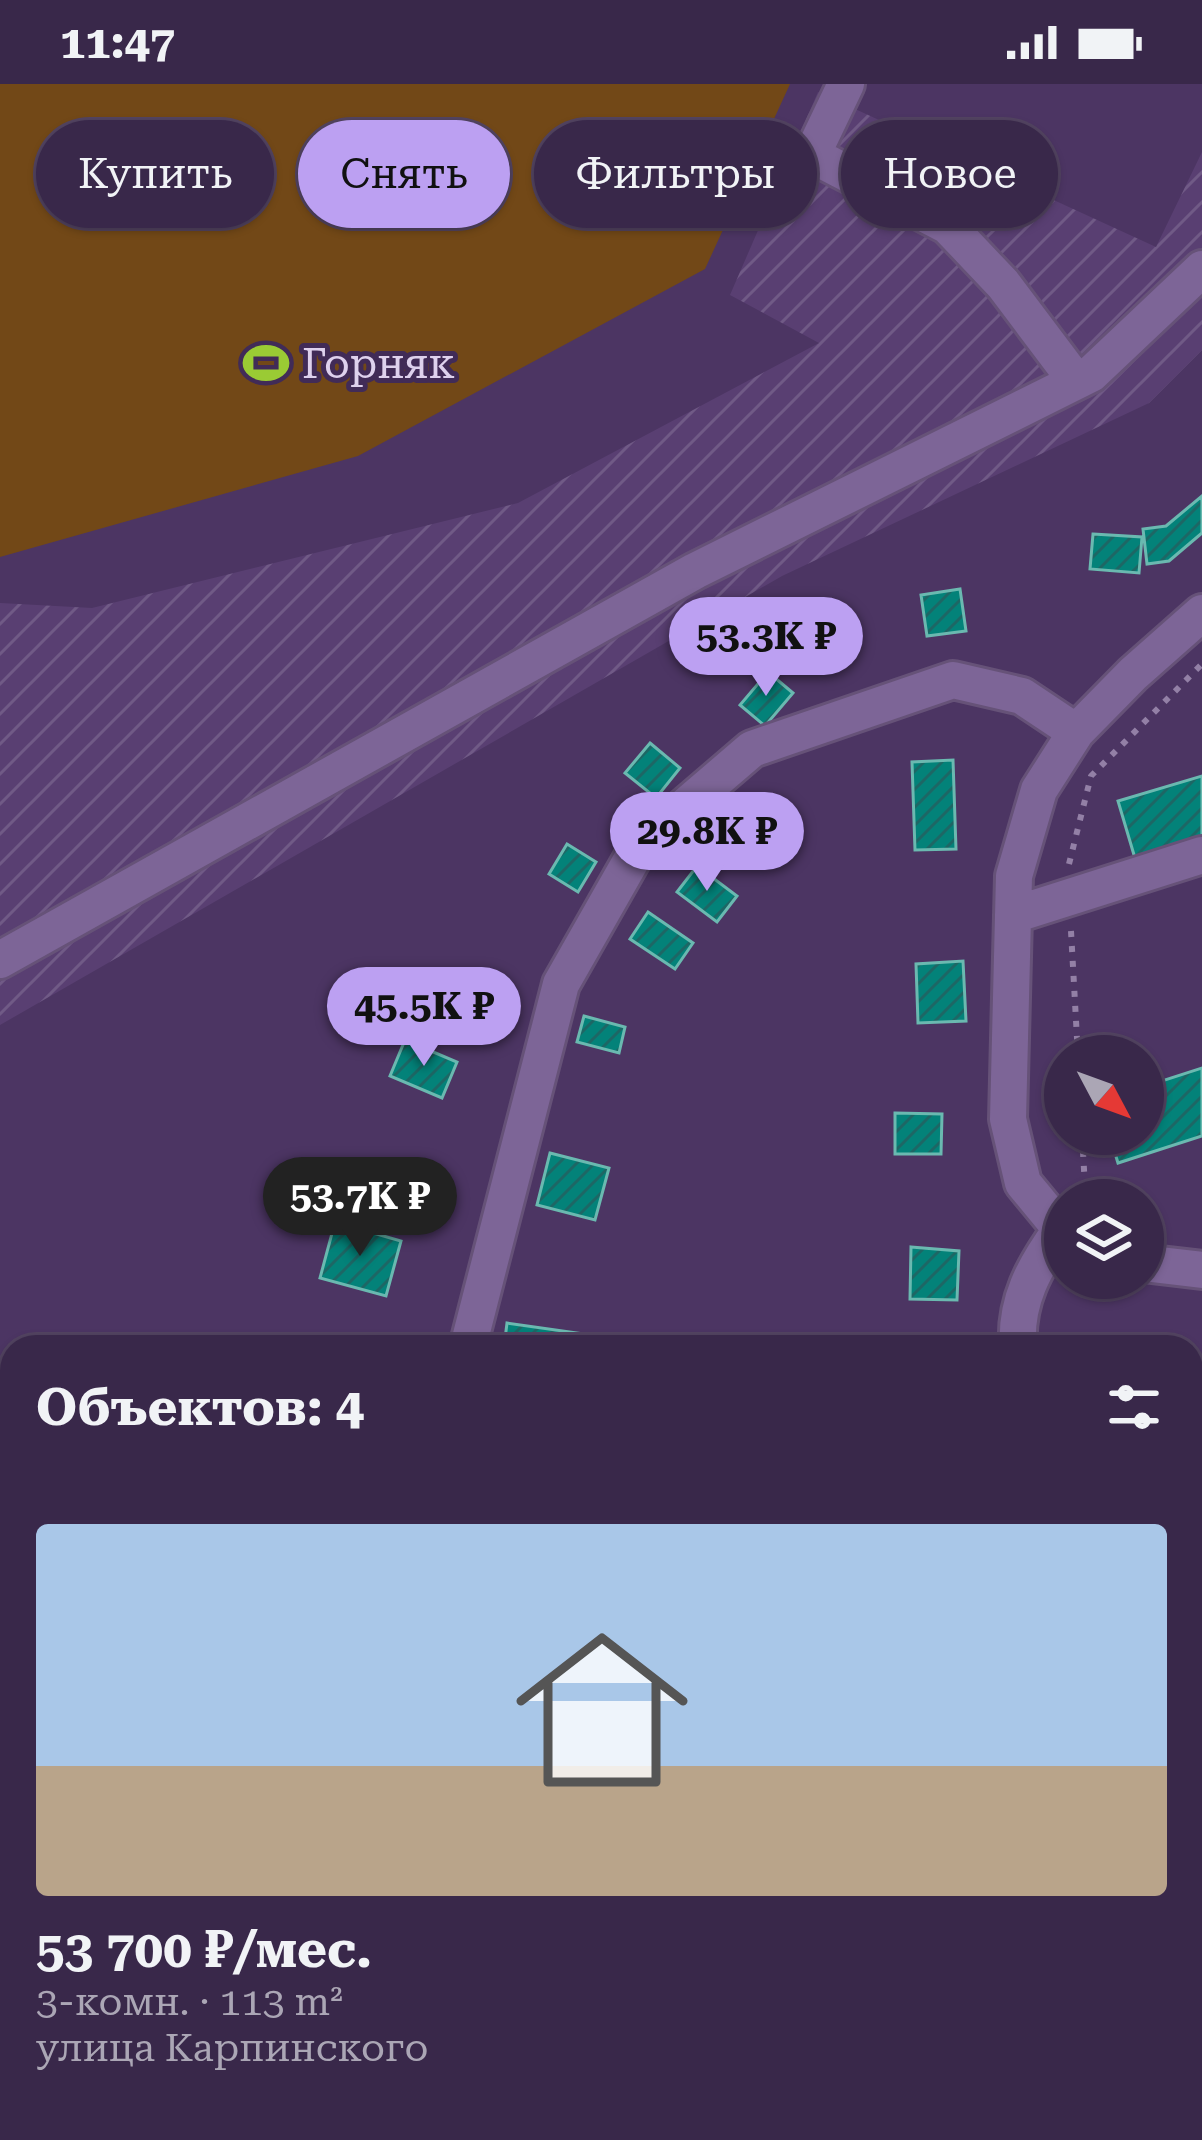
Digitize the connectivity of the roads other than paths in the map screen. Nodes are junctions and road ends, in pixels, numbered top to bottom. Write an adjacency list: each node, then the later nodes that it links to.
1 (846, 84): 3 (street)
2 (1202, 268): 3 (street)
3 (1076, 382): 8 (street)
4 (1202, 613): 5 (street)
5 (1076, 732): 7 (street); 13 (street)
6 (1202, 854): 7 (street)
7 (1013, 915): 9 (street)
8 (0, 960)
9 (1044, 1201)
10 (1044, 1253): 14 (street)
11 (1164, 1265): 12 (street)
12 (1202, 1270)
13 (470, 1335)
14 (1018, 1335)

